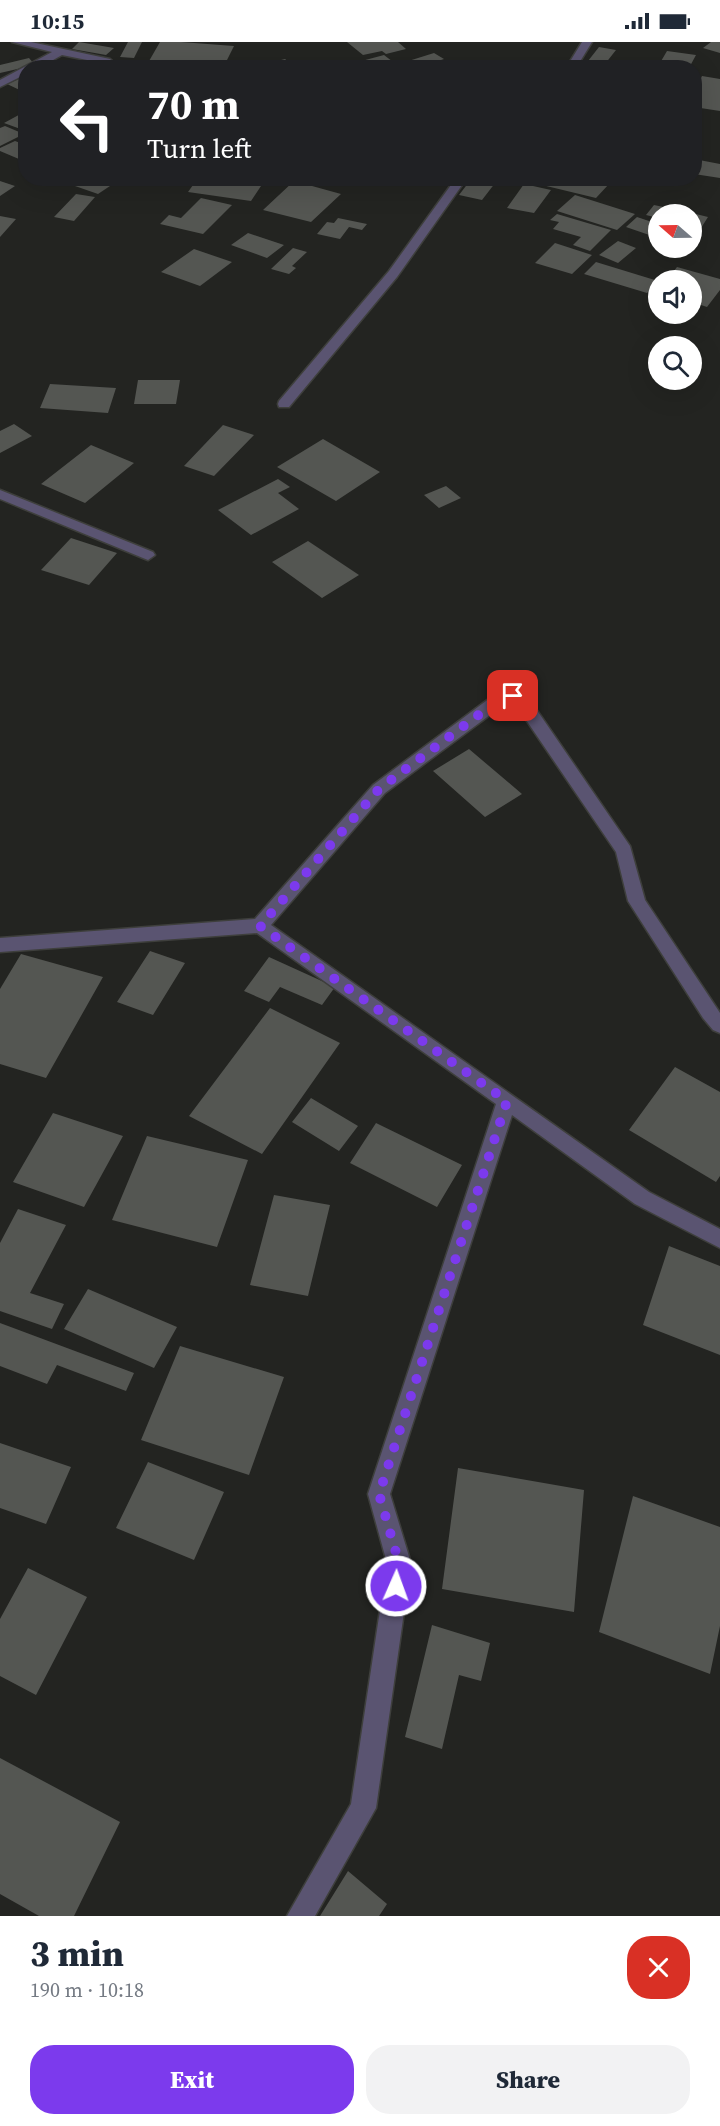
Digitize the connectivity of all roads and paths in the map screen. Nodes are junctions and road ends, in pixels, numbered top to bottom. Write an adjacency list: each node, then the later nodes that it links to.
1 (17, 42): 3 (street)
2 (587, 42): 6 (street)
3 (60, 52): 4 (street); 5 (street)
4 (46, 60)
5 (100, 60)
6 (576, 60)
7 (18, 74): 8 (street)
8 (0, 84)
9 (456, 186): 10 (street)
10 (284, 404)
11 (0, 494): 12 (street)
12 (148, 555)
13 (260, 926): 14 (street); 15 (street); 16 (street)
14 (0, 945)
15 (720, 1025)
16 (507, 1101): 17 (street); 18 (street)
17 (720, 1239)
18 (300, 1916)

